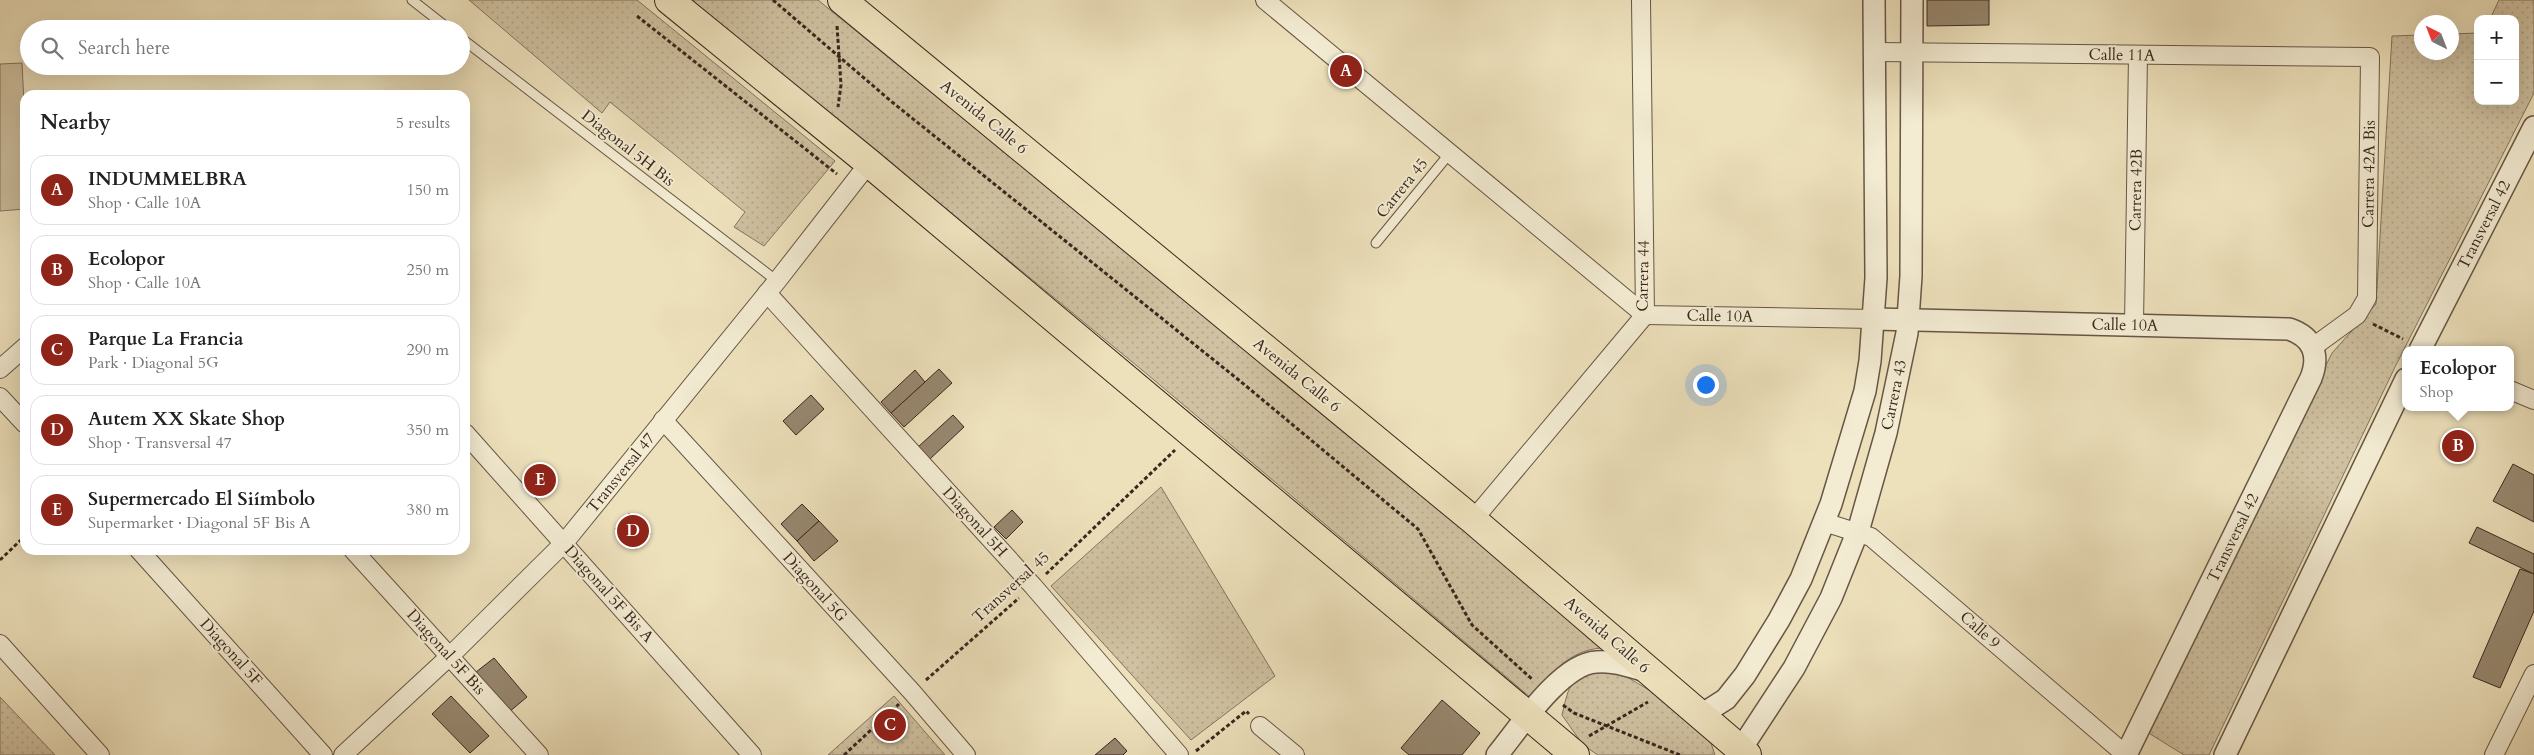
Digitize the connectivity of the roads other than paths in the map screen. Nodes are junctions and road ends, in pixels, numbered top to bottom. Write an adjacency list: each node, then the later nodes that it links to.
1 (412, 0): 8 (lane)
2 (669, 0): 16 (main road)
3 (1266, 0): 15 (street)
4 (1641, 0): 19 (street, Carrera 44)
5 (1874, 0): 10 (street, Carrera 43)
6 (1912, 0): 11 (street, Carrera 43)
7 (839, 8): 34 (main road, Avenida Calle 6)
8 (438, 20)
9 (470, 45): 18 (lane, Diagonal 5H Bis)
10 (1875, 52): 11 (street, Calle 11A); 20 (street, Carrera 43)
11 (1912, 53): 12 (street, Calle 11A); 21 (street, Carrera 43)
12 (2138, 55): 13 (street, Calle 11A); 22 (street, Carrera 42B)
13 (2370, 57): 24 (street, Carrera 42A Bis)
14 (2534, 127): 23 (street, Transversal 42)
15 (1450, 153): 17 (lane, Carrera 45); 19 (street)
16 (868, 163): 18 (street, Transversal 47); 45 (main road)
17 (1376, 243)
18 (772, 287): 32 (street, Transversal 47); 55 (street, Diagonal 5H)
19 (1645, 315): 20 (street, Calle 10A); 34 (street, Carrera 44)
20 (1874, 319): 21 (street, Calle 10A); 35 (street, Carrera 43)
21 (1908, 320): 22 (street, Calle 10A); 36 (street, Carrera 43)
22 (2134, 325): 24 (street, Calle 10A)
23 (2423, 346)
24 (2313, 347): 58 (street, Transversal 42)
25 (20, 351): 26 (street)
26 (0, 369)
27 (2402, 387): 59 (street)
28 (2514, 392): 30 (street)
29 (0, 397): 31 (street)
30 (2534, 400)
31 (20, 419)
32 (663, 420): 37 (street, Transversal 47); 54 (street, Diagonal 5G)
33 (470, 439): 37 (street, Diagonal 5F Bis A)
34 (1473, 520): 43 (main road, Avenida Calle 6)
35 (1824, 522): 36 (street, Calle 9); 44 (street, Carrera 43)
36 (1858, 532): 48 (street, Carrera 43); 58 (street, Calle 9)
37 (564, 543): 41 (street, Transversal 47); 53 (street, Diagonal 5F Bis A)
38 (143, 555): 50 (street, Diagonal 5F)
39 (358, 555): 41 (street, Diagonal 5F Bis)
40 (0, 644): 49 (street)
41 (450, 656): 51 (street, Transversal 47); 52 (street, Diagonal 5F Bis)
42 (2534, 674): 60 (street)
43 (1661, 681): 44 (main road, Avenida Calle 6); 45 (street)
44 (1702, 715): 48 (main road, Avenida Calle 6)
45 (1528, 716): 47 (main road); 57 (street)
46 (1260, 726): 56 (street)
47 (1570, 752)
48 (1742, 753)
49 (100, 755)
50 (323, 755)
51 (343, 755)
52 (539, 755)
53 (752, 755)
54 (966, 755)
55 (1179, 755)
56 (1295, 755)
57 (1497, 755)
58 (2126, 755)
59 (2225, 755)
60 (2494, 755)

